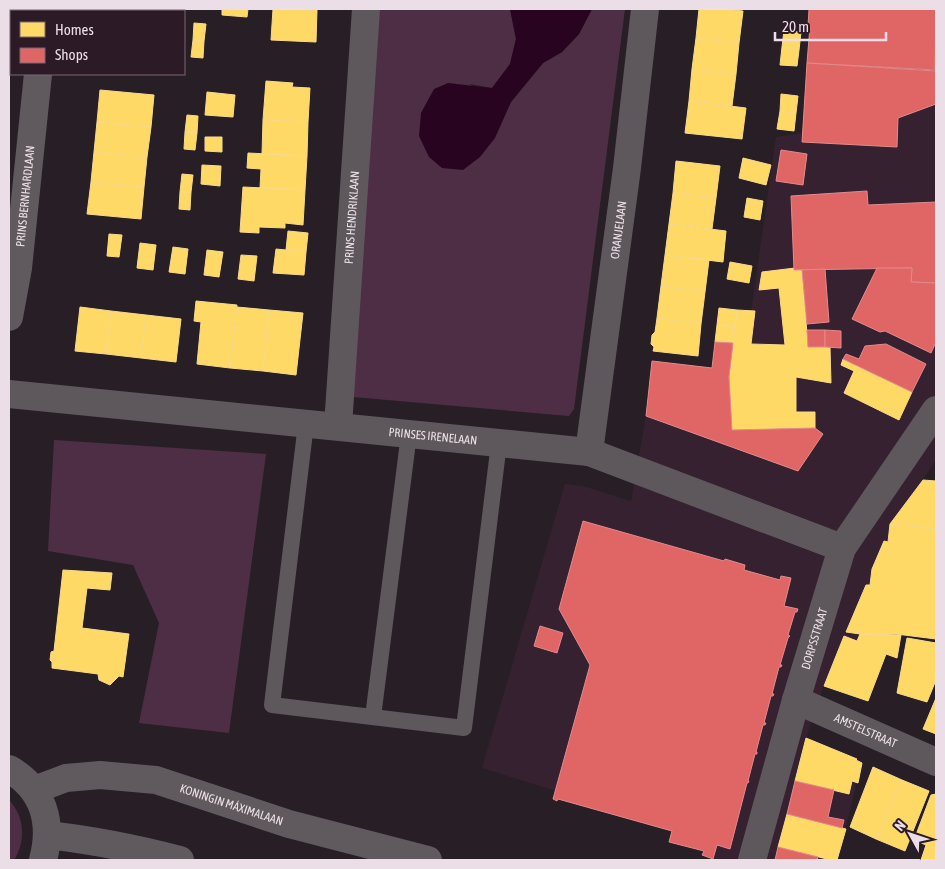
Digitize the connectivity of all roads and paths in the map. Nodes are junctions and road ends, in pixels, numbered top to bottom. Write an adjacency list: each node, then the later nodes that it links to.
1 (366, 9): 8 (street, PRINS HENDRIKLAAN)
2 (645, 9): 12 (street, ORANJELAAN)
3 (38, 75): 4 (street, PRINS BERNHARDLAAN)
4 (9, 317)
5 (9, 394): 7 (street, PRINSES IRENELAAN)
6 (936, 410): 10 (street, DORPSSTRAAT)
7 (306, 424): 8 (street, PRINSES IRENELAAN); 15 (lane)
8 (338, 426): 9 (street, PRINSES IRENELAAN)
9 (409, 434): 11 (street, PRINSES IRENELAAN); 15 (lane)
10 (928, 439): 13 (street, DORPSSTRAAT)
11 (499, 443): 12 (street, PRINSES IRENELAAN); 15 (lane)
12 (589, 452): 13 (street, PRINSES IRENELAAN)
13 (842, 548): 14 (street, DORPSSTRAAT)
14 (796, 700): 16 (street, AMSTELSTRAAT); 22 (street, DORPSSTRAAT)
15 (374, 717)
16 (936, 762)
17 (9, 769): 18 (street)
18 (34, 790): 19 (street); 21 (street, KONINGIN MÁXIMALAAN)
19 (45, 848): 20 (street)
20 (180, 860)
21 (428, 860)
22 (752, 860)

